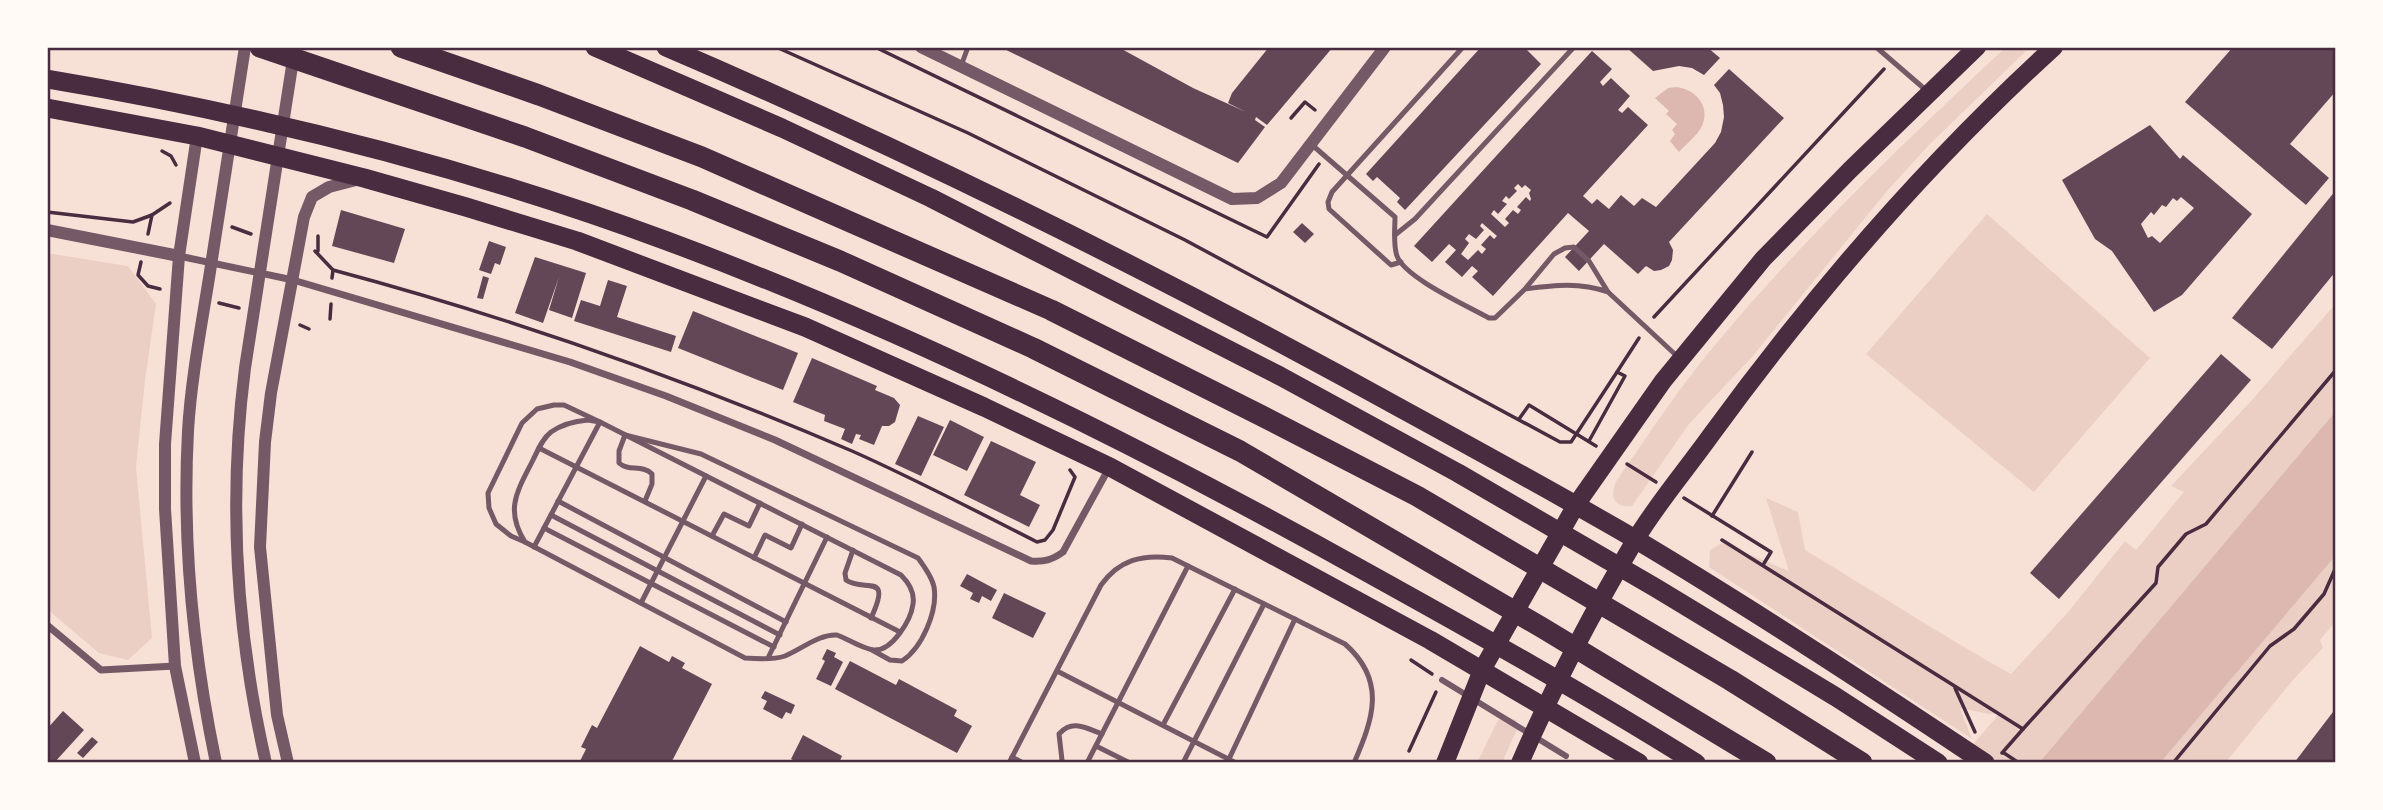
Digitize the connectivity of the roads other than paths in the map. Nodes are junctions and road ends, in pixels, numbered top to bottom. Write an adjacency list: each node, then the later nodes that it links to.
1 (245, 47): 84 (street)
2 (260, 47): 98 (highway)
3 (296, 47): 85 (street)
4 (401, 47): 99 (highway)
5 (595, 47): 100 (highway)
6 (666, 47): 40 (highway)
7 (921, 47): 15 (street)
8 (968, 47): 15 (lane)
9 (1385, 47): 20 (street)
10 (1463, 47): 21 (lane)
11 (1574, 47): 24 (lane)
12 (1876, 47): 17 (lane)
13 (1977, 47): 17 (main road)
14 (2054, 47): 47 (main road)
15 (961, 66): 20 (street)
16 (47, 79): 97 (highway)
17 (1929, 93): 30 (main road)
18 (47, 108): 19 (highway)
19 (197, 136): 22 (highway); 25 (street)
20 (1311, 144): 21 (lane)
21 (1348, 175): 24 (lane); 26 (lane)
22 (364, 178): 27 (street); 35 (highway)
23 (47, 230): 25 (street)
24 (1395, 234): 26 (lane)
25 (179, 256): 27 (street); 69 (street)
26 (1401, 262): 28 (lane)
27 (293, 280): 35 (street); 86 (street)
28 (1525, 289): 29 (lane); 29 (lane)
29 (1608, 292): 30 (lane)
30 (1681, 359): 40 (main road)
31 (600, 422): 32 (lane); 33 (lane); 34 (lane); 48 (lane)
32 (625, 435): 36 (lane); 38 (lane); 67 (lane)
33 (540, 448): 34 (lane); 48 (lane)
34 (576, 466): 37 (lane); 38 (lane)
35 (1110, 467): 70 (highway)
36 (706, 476): 39 (lane); 42 (lane)
37 (558, 502): 41 (lane); 51 (lane)
38 (645, 502): 42 (lane)
39 (760, 503): 43 (lane); 45 (lane)
40 (1576, 505): 47 (highway); 70 (main road)
41 (551, 515): 44 (lane); 54 (lane)
42 (683, 521): 45 (lane); 51 (lane)
43 (802, 524): 46 (lane); 52 (lane)
44 (544, 528): 49 (lane); 55 (lane)
45 (712, 536): 52 (lane)
46 (827, 537): 50 (lane); 56 (lane)
47 (1635, 540): 74 (main road); 81 (highway)
48 (525, 542): 49 (lane)
49 (534, 547): 58 (lane)
50 (853, 550): 60 (lane); 64 (lane)
51 (664, 558): 54 (lane); 62 (lane)
52 (754, 558): 56 (lane)
53 (1188, 566): 57 (lane); 71 (lane); 73 (lane)
54 (657, 571): 55 (lane); 65 (lane)
55 (651, 583): 58 (lane); 66 (lane)
56 (805, 584): 60 (lane); 62 (lane)
57 (1235, 589): 59 (lane); 75 (lane)
58 (641, 603): 68 (lane)
59 (1264, 604): 61 (lane); 77 (lane)
60 (871, 618): 64 (lane)
61 (1295, 619): 80 (lane); 93 (lane)
62 (786, 622): 65 (lane)
63 (47, 625): 69 (street)
64 (900, 632): 67 (lane)
65 (780, 635): 66 (lane)
66 (774, 647): 68 (lane)
67 (866, 647): 68 (lane)
68 (768, 658)
69 (174, 666): 83 (street)
70 (1482, 670): 74 (highway); 94 (main road)
71 (1057, 671): 73 (lane); 82 (lane)
72 (1442, 680): 79 (street)
73 (1118, 702): 75 (lane); 76 (lane)
74 (1545, 706): 95 (main road); 96 (highway)
75 (1163, 725): 77 (lane)
76 (1102, 734): 78 (lane); 88 (lane)
77 (1194, 741): 80 (lane); 91 (lane)
78 (1096, 746): 89 (lane); 90 (lane)
79 (1566, 756)
80 (1229, 759): 92 (lane)
81 (1993, 759)
82 (1011, 760): 87 (lane)
83 (195, 763)
84 (216, 763)
85 (266, 763)
86 (288, 763)
87 (1023, 763)
88 (1060, 763)
89 (1087, 763)
90 (1130, 763)
91 (1183, 763)
92 (1236, 763)
93 (1354, 763)
94 (1445, 763)
95 (1520, 763)
96 (1639, 763)
97 (1696, 763)
98 (1766, 763)
99 (1862, 763)
100 (1938, 763)

